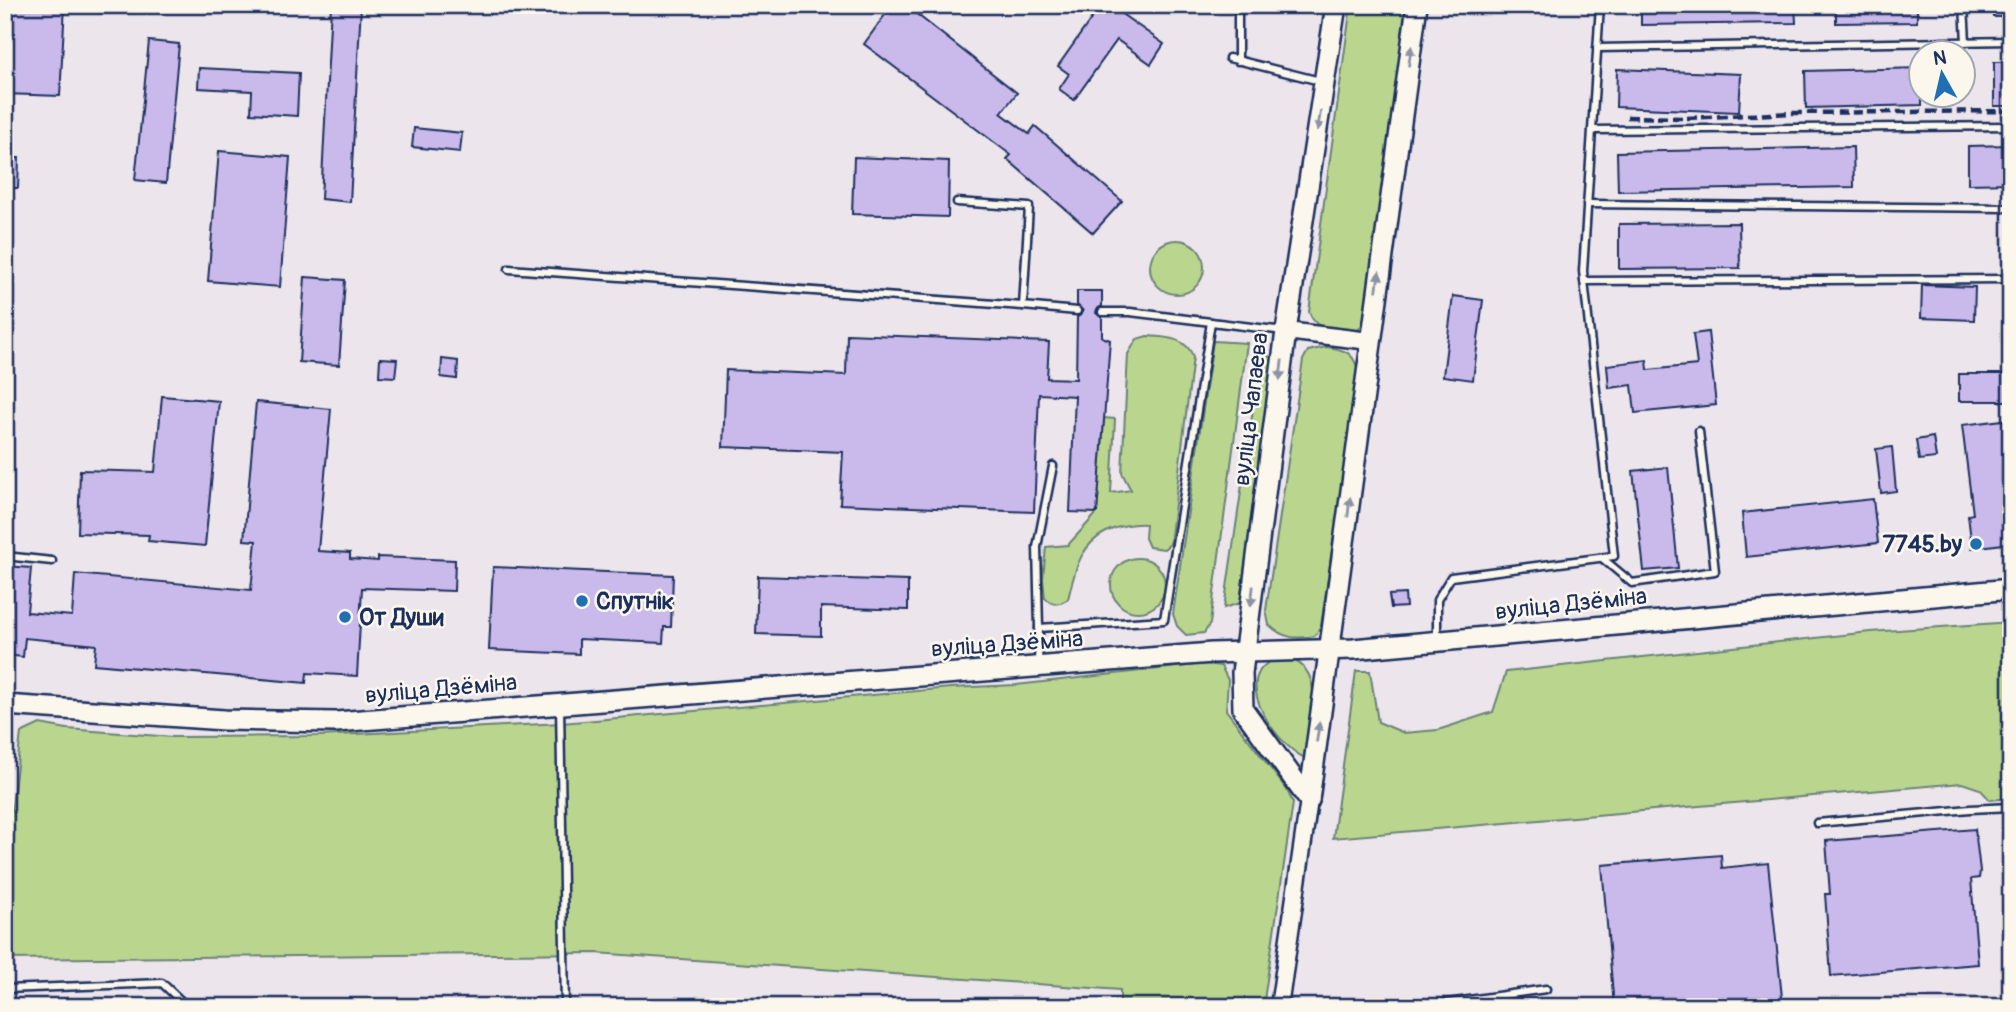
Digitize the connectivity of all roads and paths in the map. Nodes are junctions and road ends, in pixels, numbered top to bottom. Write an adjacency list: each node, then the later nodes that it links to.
1 (1238, 5): 12 (lane)
2 (1336, 5): 13 (main road, вуліца Чапаева)
3 (1417, 5): 27 (main road, one-way to 3)
4 (1600, 5): 10 (lane)
5 (1964, 5): 6 (lane)
6 (1966, 38)
7 (2011, 41): 8 (lane)
8 (1978, 42)
9 (1908, 43): 10 (lane)
10 (1597, 48): 15 (lane)
11 (1229, 58): 12 (lane)
12 (1238, 61): 13 (lane)
13 (1325, 83): 26 (main road, вуліца Чапаева, one-way to 26)
14 (2011, 126): 15 (lane)
15 (1592, 130): 17 (lane)
16 (957, 202): 22 (lane)
17 (1587, 204): 18 (lane); 21 (lane)
18 (2011, 208)
19 (509, 269): 22 (lane)
20 (2011, 279): 21 (lane)
21 (1584, 281): 31 (lane)
22 (1023, 306): 23 (lane)
23 (1077, 312)
24 (1102, 312): 25 (lane)
25 (1211, 322): 26 (lane); 34 (lane)
26 (1286, 331): 27 (street); 37 (main road, вуліца Чапаева, one-way to 37)
27 (1370, 341): 36 (main road, one-way to 27)
28 (1699, 431): 31 (lane)
29 (1053, 466): 34 (lane)
30 (5, 556): 32 (lane)
31 (1602, 558): 35 (lane)
32 (52, 561)
33 (2011, 589): 35 (main road, вуліца Дзёміна)
34 (1039, 628): 38 (lane)
35 (1437, 643): 36 (main road, вуліца Дзёміна)
36 (1331, 648): 37 (main road, вуліца Дзёміна); 42 (main road, one-way to 36)
37 (1245, 650): 38 (main road, вуліца Дзёміна); 42 (main road, вуліца Чапаева)
38 (1038, 666): 39 (main road, вуліца Дзёміна)
39 (560, 704): 40 (main road, вуліца Дзёміна); 49 (lane)
40 (8, 706): 41 (lane)
41 (5, 741)
42 (1309, 800): 47 (street)
43 (2011, 807): 44 (lane)
44 (1817, 823)
45 (5, 989): 48 (lane)
46 (1546, 989): 51 (lane)
47 (1280, 1005): 50 (lane)
48 (182, 1007)
49 (565, 1007)
50 (1297, 1007)
51 (1419, 1007)

